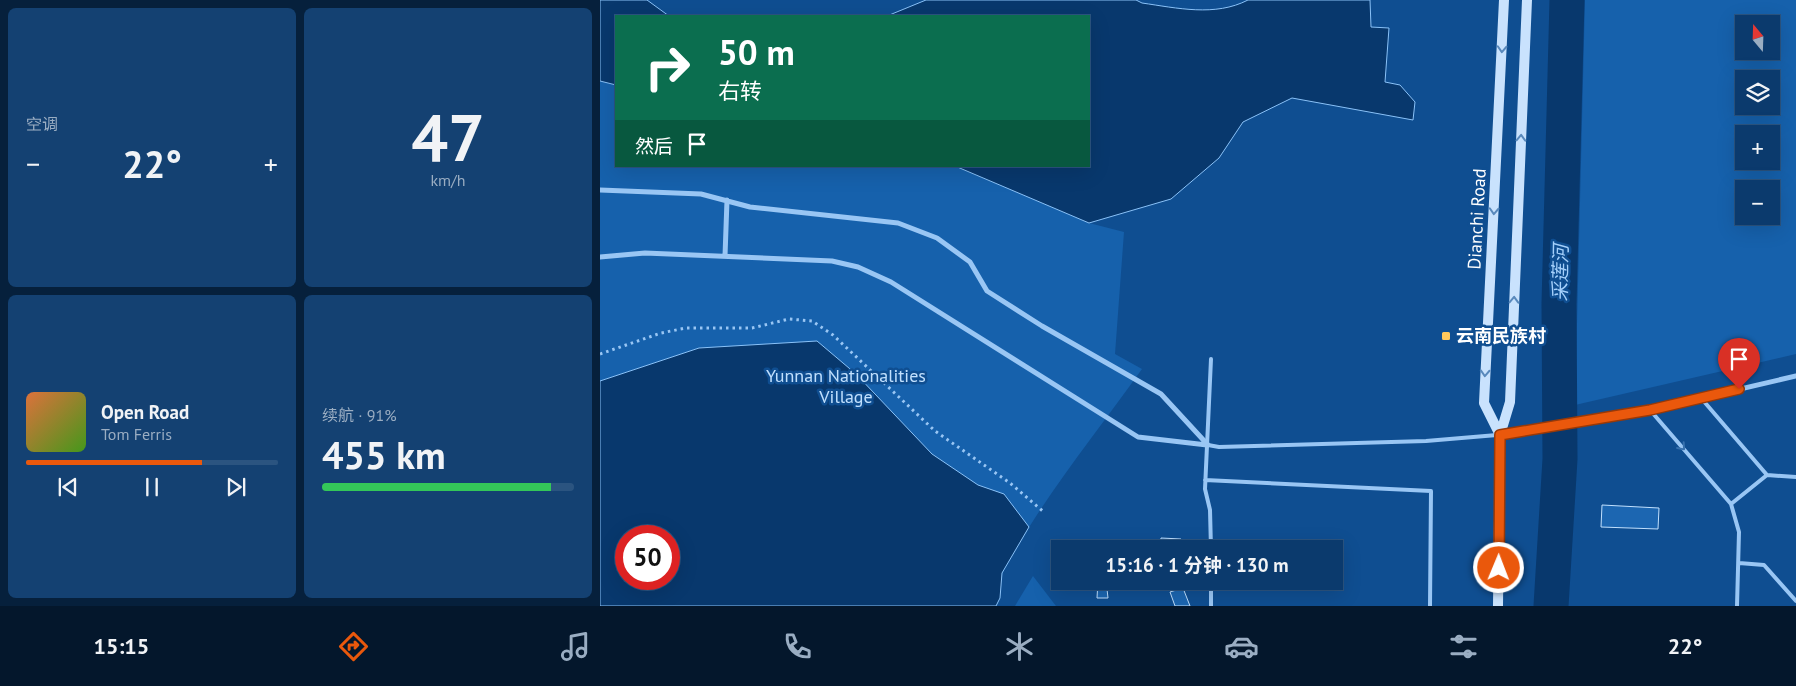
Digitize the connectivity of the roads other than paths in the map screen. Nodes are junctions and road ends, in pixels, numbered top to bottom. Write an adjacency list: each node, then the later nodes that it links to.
1 (1504, 0): 11 (main road, Dianchi Road, one-way to 11)
2 (1527, 0): 11 (main road, Dianchi Road, one-way to 2)
3 (600, 190): 4 (street)
4 (727, 200): 5 (street); 12 (street)
5 (725, 256): 6 (street); 12 (street)
6 (600, 257)
7 (1211, 359): 12 (lane)
8 (1796, 376): 9 (street)
9 (1701, 398): 10 (street); 13 (lane)
10 (1650, 410): 11 (street); 16 (lane, one-way to 16)
11 (1500, 435): 12 (lane); 23 (main road, Dianchi Road)
12 (1208, 445): 15 (lane)
13 (1766, 475): 14 (lane); 16 (lane)
14 (1796, 477)
15 (1205, 480): 17 (lane); 22 (lane)
16 (1731, 504): 18 (lane)
17 (1211, 540)
18 (1739, 563): 20 (lane); 24 (lane)
19 (1211, 590): 21 (lane)
20 (1796, 601)
21 (1211, 606)
22 (1430, 606)
23 (1498, 606)
24 (1737, 606)

